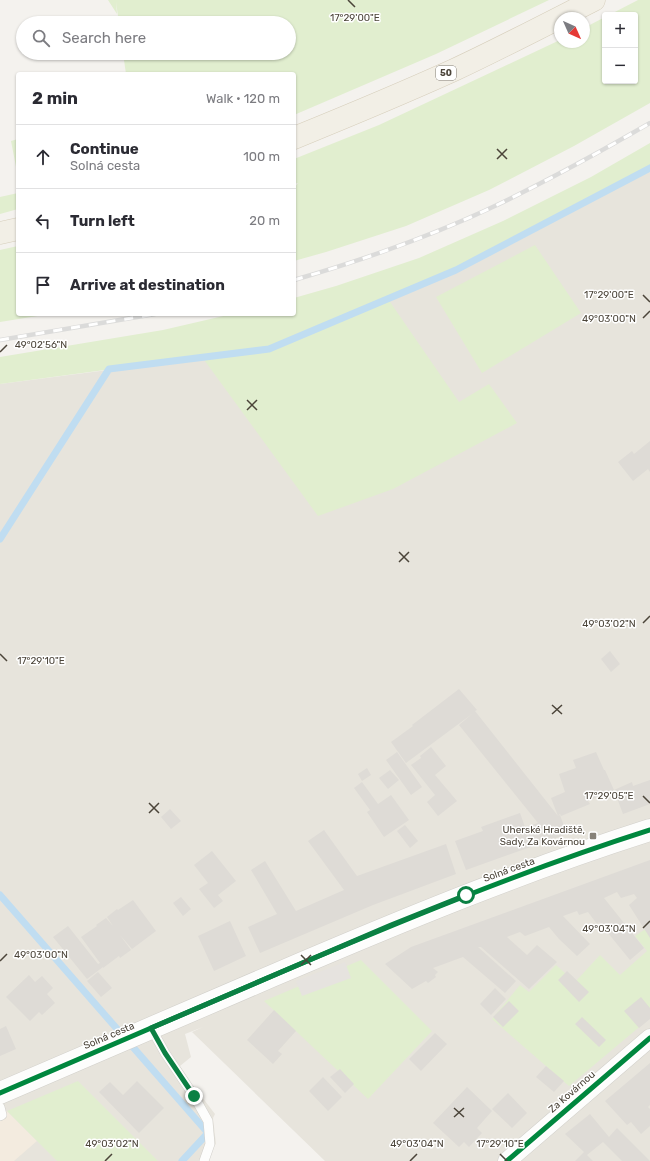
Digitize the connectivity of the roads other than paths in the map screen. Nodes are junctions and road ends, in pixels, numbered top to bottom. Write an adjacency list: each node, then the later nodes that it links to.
1 (594, 0): 2 (main road, 50)
2 (296, 137)
3 (16, 229): 4 (main road)
4 (0, 233)
5 (650, 830): 6 (street, Solná cesta)
6 (151, 1028): 8 (street, Solná cesta); 11 (lane)
7 (650, 1038): 12 (street, Za Kovárnou)
8 (0, 1093)
9 (0, 1107): 10 (lane)
10 (0, 1116)
11 (204, 1161)
12 (507, 1161)

